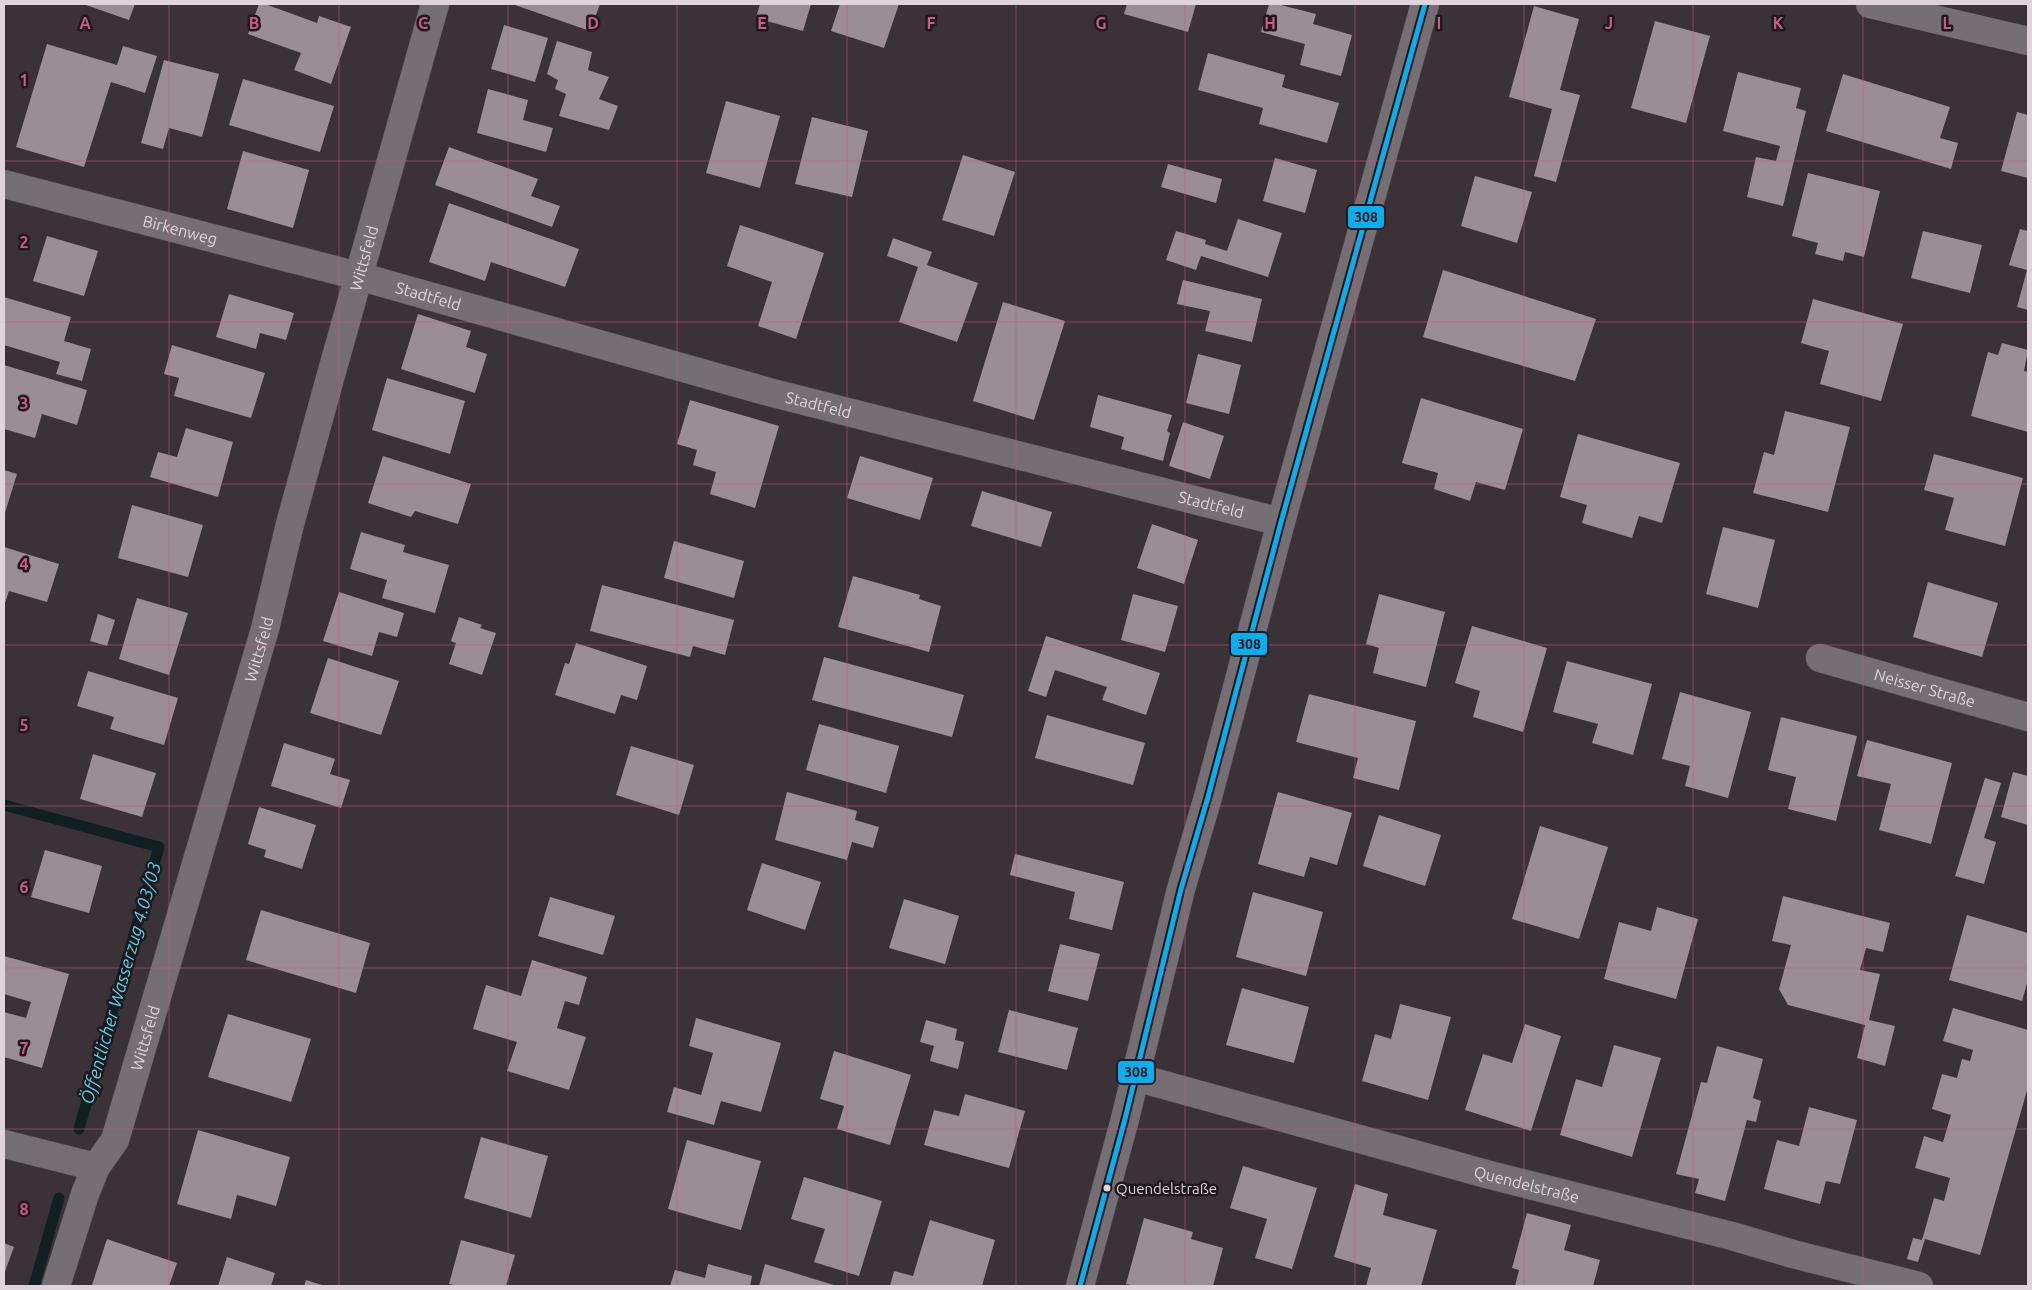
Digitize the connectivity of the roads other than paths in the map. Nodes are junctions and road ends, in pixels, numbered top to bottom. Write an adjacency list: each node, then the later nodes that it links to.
1 (435, 4): 6 (street, Wittsfeld)
2 (1426, 4): 7 (street)
3 (1870, 4): 4 (street)
4 (2028, 41)
5 (4, 184): 6 (street, Birkenweg)
6 (358, 276): 7 (street, Stadtfeld); 12 (street, Wittsfeld)
7 (1281, 522): 10 (street)
8 (1820, 658): 9 (street, Neisser Straße)
9 (2028, 717)
10 (1135, 1077): 14 (street); 15 (street, Quendelstraße)
11 (4, 1144): 12 (street)
12 (96, 1167): 13 (street, Wittsfeld)
13 (56, 1286)
14 (1080, 1286)
15 (1919, 1286)

